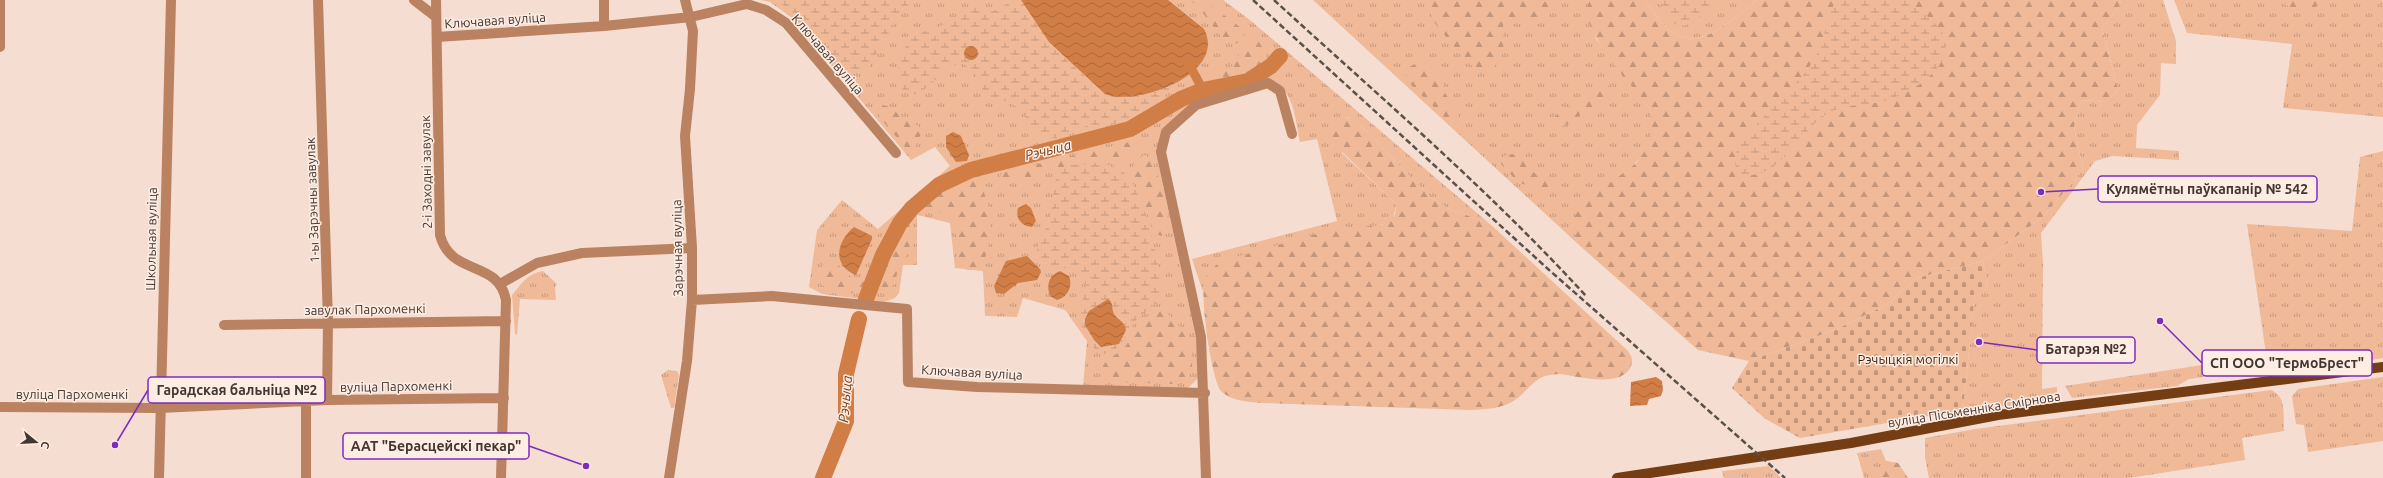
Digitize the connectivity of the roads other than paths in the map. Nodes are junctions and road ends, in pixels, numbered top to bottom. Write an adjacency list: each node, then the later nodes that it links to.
1 (0, 0): 12 (street)
2 (171, 0): 27 (street, Школьная вуліца)
3 (318, 0): 19 (street, 1-ы Зарэчны завулак)
4 (414, 0): 8 (street, Ключавая вуліца)
5 (436, 0): 8 (street, 2-і Заходні завулак)
6 (604, 0): 10 (street)
7 (685, 0): 9 (street, Зарэчная вуліца)
8 (436, 17): 11 (street, 2-і Заходні завулак)
9 (691, 17): 10 (street, Ключавая вуліца); 14 (street, Ключавая вуліца); 15 (street, Зарэчная вуліца)
10 (604, 26): 11 (street, Ключавая вуліца)
11 (437, 37): 16 (street, 2-і Заходні завулак)
12 (0, 47)
13 (1292, 134): 22 (street)
14 (896, 153)
15 (692, 248): 16 (street); 17 (street, Зарэчная вуліца)
16 (500, 284): 18 (street)
17 (692, 300): 22 (street, Ключавая вуліца); 31 (street, Зарэчная вуліца)
18 (506, 321): 19 (street, завулак Пархоменкі); 23 (street)
19 (328, 322): 20 (street, завулак Пархоменкі); 24 (street, 1-ы Зарэчны завулак)
20 (224, 325)
21 (2383, 367): 33 (main road, вуліца Пісьменніка Смірнова)
22 (1205, 393): 32 (street)
23 (504, 398): 24 (street, вуліца Пархоменкі); 30 (street)
24 (327, 400): 25 (street, вуліца Пархоменкі)
25 (306, 402): 27 (street, вуліца Пархоменкі); 29 (street)
26 (0, 407): 27 (street, вуліца Пархоменкі)
27 (160, 408): 28 (street, Школьная вуліца)
28 (159, 478)
29 (306, 478)
30 (501, 478)
31 (669, 478)
32 (1206, 478)
33 (1617, 478)

